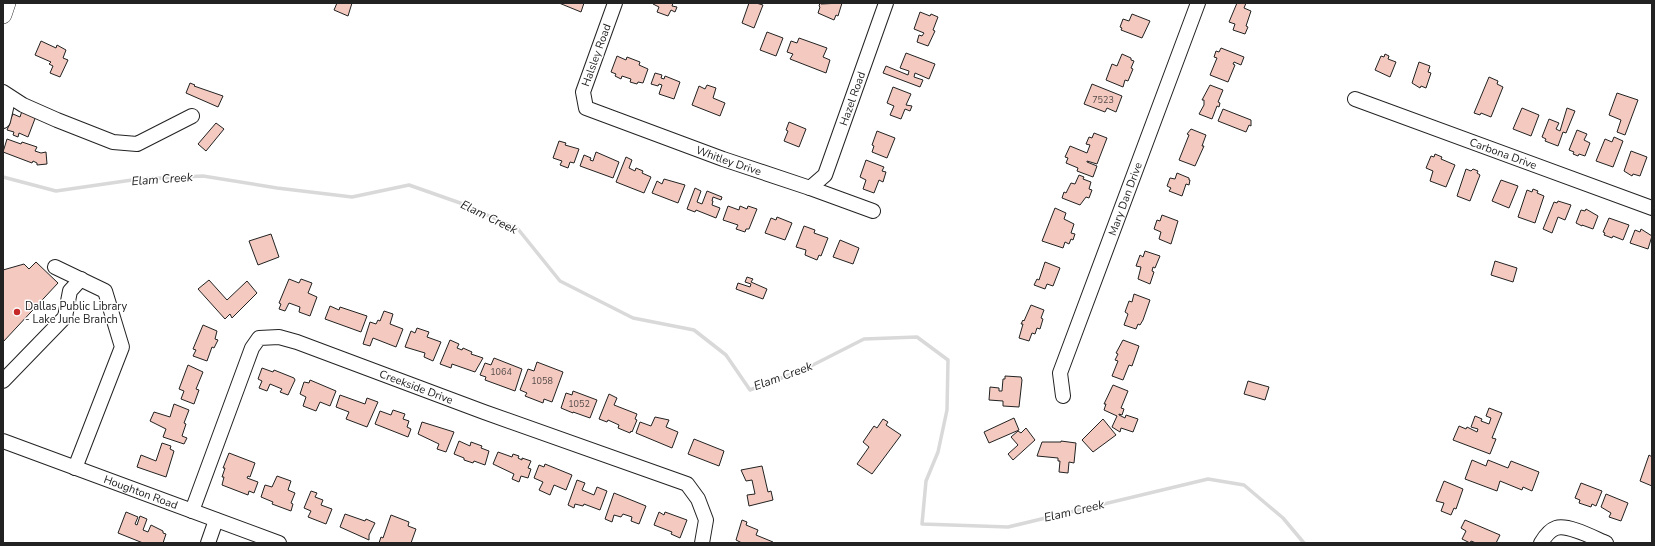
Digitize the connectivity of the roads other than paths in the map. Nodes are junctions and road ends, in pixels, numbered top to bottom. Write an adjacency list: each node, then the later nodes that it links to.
1 (7, 3): 5 (main road)
2 (615, 3): 9 (street, Halsley Road)
3 (886, 3): 12 (street, Hazel Road)
4 (1198, 3): 18 (street, Mary Dan Drive)
5 (3, 14)
6 (3, 92): 10 (street)
7 (3, 96): 11 (street)
8 (1355, 99): 13 (street, Carbona Drive)
9 (586, 108): 12 (street, Whitley Drive)
10 (192, 116)
11 (3, 121)
12 (810, 188): 14 (street, Whitley Drive)
13 (1652, 208)
14 (873, 210)
15 (55, 267): 16 (street)
16 (81, 279): 17 (street); 20 (street)
17 (3, 381)
18 (1064, 396)
19 (3, 441): 20 (street, Houghton Road)
20 (75, 468): 21 (street, Houghton Road)
21 (192, 511): 22 (street, Houghton Road); 25 (street, Creekside Drive)
22 (216, 520): 23 (street); 24 (street, Houghton Road)
23 (208, 543)
24 (279, 543)
25 (702, 543)
26 (1541, 543): 27 (street)
27 (1606, 543)

